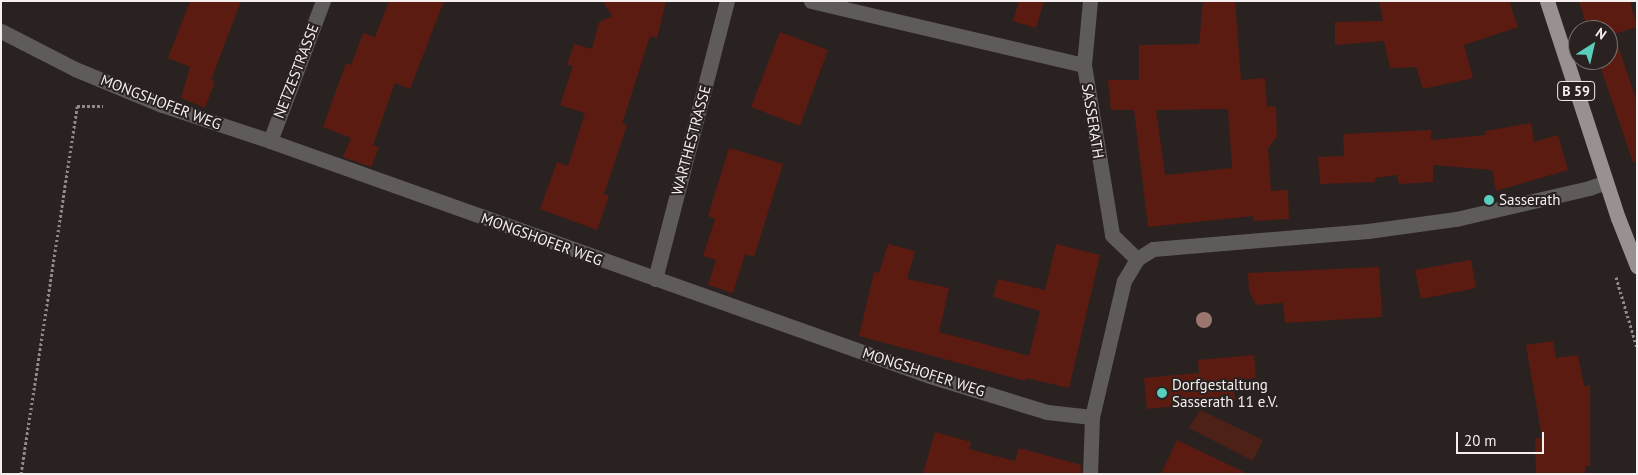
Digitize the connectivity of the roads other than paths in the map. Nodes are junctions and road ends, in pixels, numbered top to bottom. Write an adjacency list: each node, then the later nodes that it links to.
1 (323, 1): 8 (street, NETZESTRASSE)
2 (727, 1): 12 (street, WARTHESTRASSE)
3 (811, 1): 7 (street)
4 (1090, 1): 7 (street, SASSERATH)
5 (1547, 1): 9 (main road, B 59)
6 (1, 31): 8 (street, MONGSHOFER WEG)
7 (1084, 65): 10 (street, SASSERATH)
8 (270, 141): 12 (street, MONGSHOFER WEG)
9 (1606, 182): 10 (street); 11 (main road, B 59)
10 (1137, 259): 13 (street)
11 (1637, 266)
12 (655, 279): 13 (street, MONGSHOFER WEG)
13 (1092, 417): 14 (street)
14 (1090, 474)

